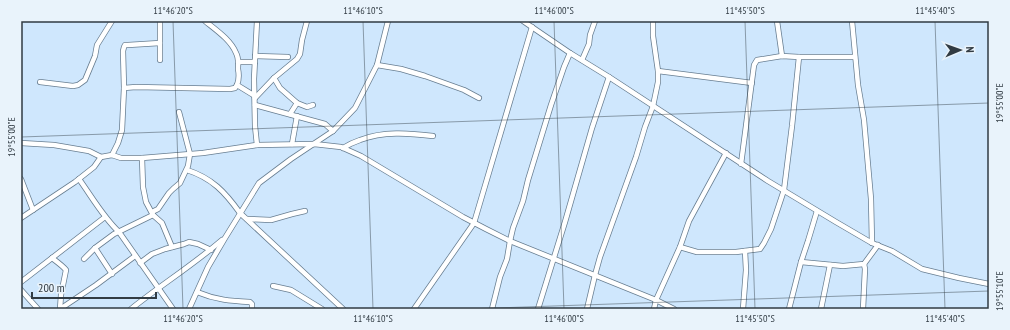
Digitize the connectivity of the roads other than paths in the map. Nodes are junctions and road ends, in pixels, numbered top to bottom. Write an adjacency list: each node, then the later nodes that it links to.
1 (112, 21): 28 (street)
2 (160, 21): 13 (street)
3 (205, 21): 22 (street)
4 (257, 21): 15 (street)
5 (307, 21): 27 (street)
6 (388, 21): 24 (street)
7 (523, 21): 12 (street)
8 (595, 21): 21 (street)
9 (652, 21): 25 (street)
10 (777, 21): 16 (street)
11 (852, 21): 19 (street)
12 (532, 27): 14 (street); 66 (street)
13 (160, 43): 20 (street); 31 (street)
14 (570, 53): 21 (street); 69 (street)
15 (255, 56): 17 (street); 23 (street)
16 (782, 56): 18 (street); 29 (street)
17 (288, 57)
18 (799, 57): 19 (street); 57 (street)
19 (855, 57): 70 (street)
20 (160, 60)
21 (582, 60): 26 (street)
22 (238, 62): 23 (street); 30 (street)
23 (255, 62): 32 (street)
24 (377, 65): 33 (street); 41 (street)
25 (658, 71): 29 (street); 37 (street)
26 (609, 77): 37 (street); 79 (street)
27 (274, 78): 32 (street); 34 (street)
28 (40, 82)
29 (752, 83): 53 (street)
30 (237, 85): 31 (street); 32 (street)
31 (124, 88): 50 (street)
32 (255, 97): 35 (street)
33 (479, 98)
34 (297, 103): 36 (street); 39 (street)
35 (255, 105): 39 (street); 46 (street)
36 (313, 105)
37 (653, 106): 48 (street); 86 (street)
38 (179, 112): 49 (street)
39 (290, 114): 40 (street)
40 (297, 116): 41 (street); 44 (street)
41 (333, 131): 45 (street)
42 (433, 136): 47 (street)
43 (21, 143): 51 (street)
44 (292, 144): 45 (street); 46 (street)
45 (314, 144): 47 (street); 61 (street)
46 (257, 145): 49 (street)
47 (343, 148): 66 (street)
48 (726, 153): 53 (street); 73 (street)
49 (190, 154): 52 (street); 54 (street)
50 (112, 155): 51 (street); 52 (street)
51 (101, 157): 55 (street)
52 (142, 158): 62 (street)
53 (741, 164): 57 (street)
54 (187, 170): 61 (street); 62 (street)
55 (79, 179): 58 (street); 63 (street)
56 (21, 180): 58 (street)
57 (784, 190): 60 (street); 76 (street)
58 (33, 210): 64 (street)
59 (305, 211): 65 (street)
60 (817, 211): 70 (street); 81 (street)
61 (240, 212): 65 (street); 68 (street)
62 (152, 213): 67 (street); 72 (street)
63 (105, 217): 67 (street); 78 (street)
64 (21, 218)
65 (247, 219): 94 (street)
66 (474, 223): 69 (street); 103 (street)
67 (119, 232): 74 (street); 77 (street)
68 (225, 238): 75 (street); 92 (street)
69 (510, 241): 79 (street); 104 (street)
70 (872, 243): 71 (street)
71 (878, 245): 83 (street); 88 (street)
72 (172, 247): 75 (street); 82 (street)
73 (680, 247): 76 (street); 93 (street)
74 (95, 248): 80 (street); 85 (street)
75 (210, 250): 90 (street)
76 (745, 251): 109 (street)
77 (135, 256): 82 (street); 85 (street)
78 (52, 258): 85 (street); 87 (street)
79 (553, 258): 86 (street); 105 (street)
80 (84, 259)
81 (801, 262): 84 (street); 110 (street)
82 (140, 263): 90 (street)
83 (864, 264): 84 (street); 112 (street)
84 (830, 265): 111 (street)
85 (112, 274)
86 (595, 275): 93 (street); 106 (street)
87 (21, 282)
88 (989, 284)
89 (273, 286): 100 (street)
90 (157, 288): 96 (street); 97 (street)
91 (21, 290): 95 (street)
92 (197, 292): 98 (street); 99 (street)
93 (656, 300): 107 (street); 108 (street)
94 (338, 305): 101 (street); 102 (street)
95 (38, 309)
96 (131, 309)
97 (173, 309)
98 (190, 309)
99 (252, 309)
100 (322, 309)
101 (334, 309)
102 (343, 309)
103 (414, 309)
104 (492, 309)
105 (538, 309)
106 (587, 309)
107 (654, 309)
108 (674, 309)
109 (743, 309)
110 (789, 309)
111 (821, 309)
112 (863, 309)

